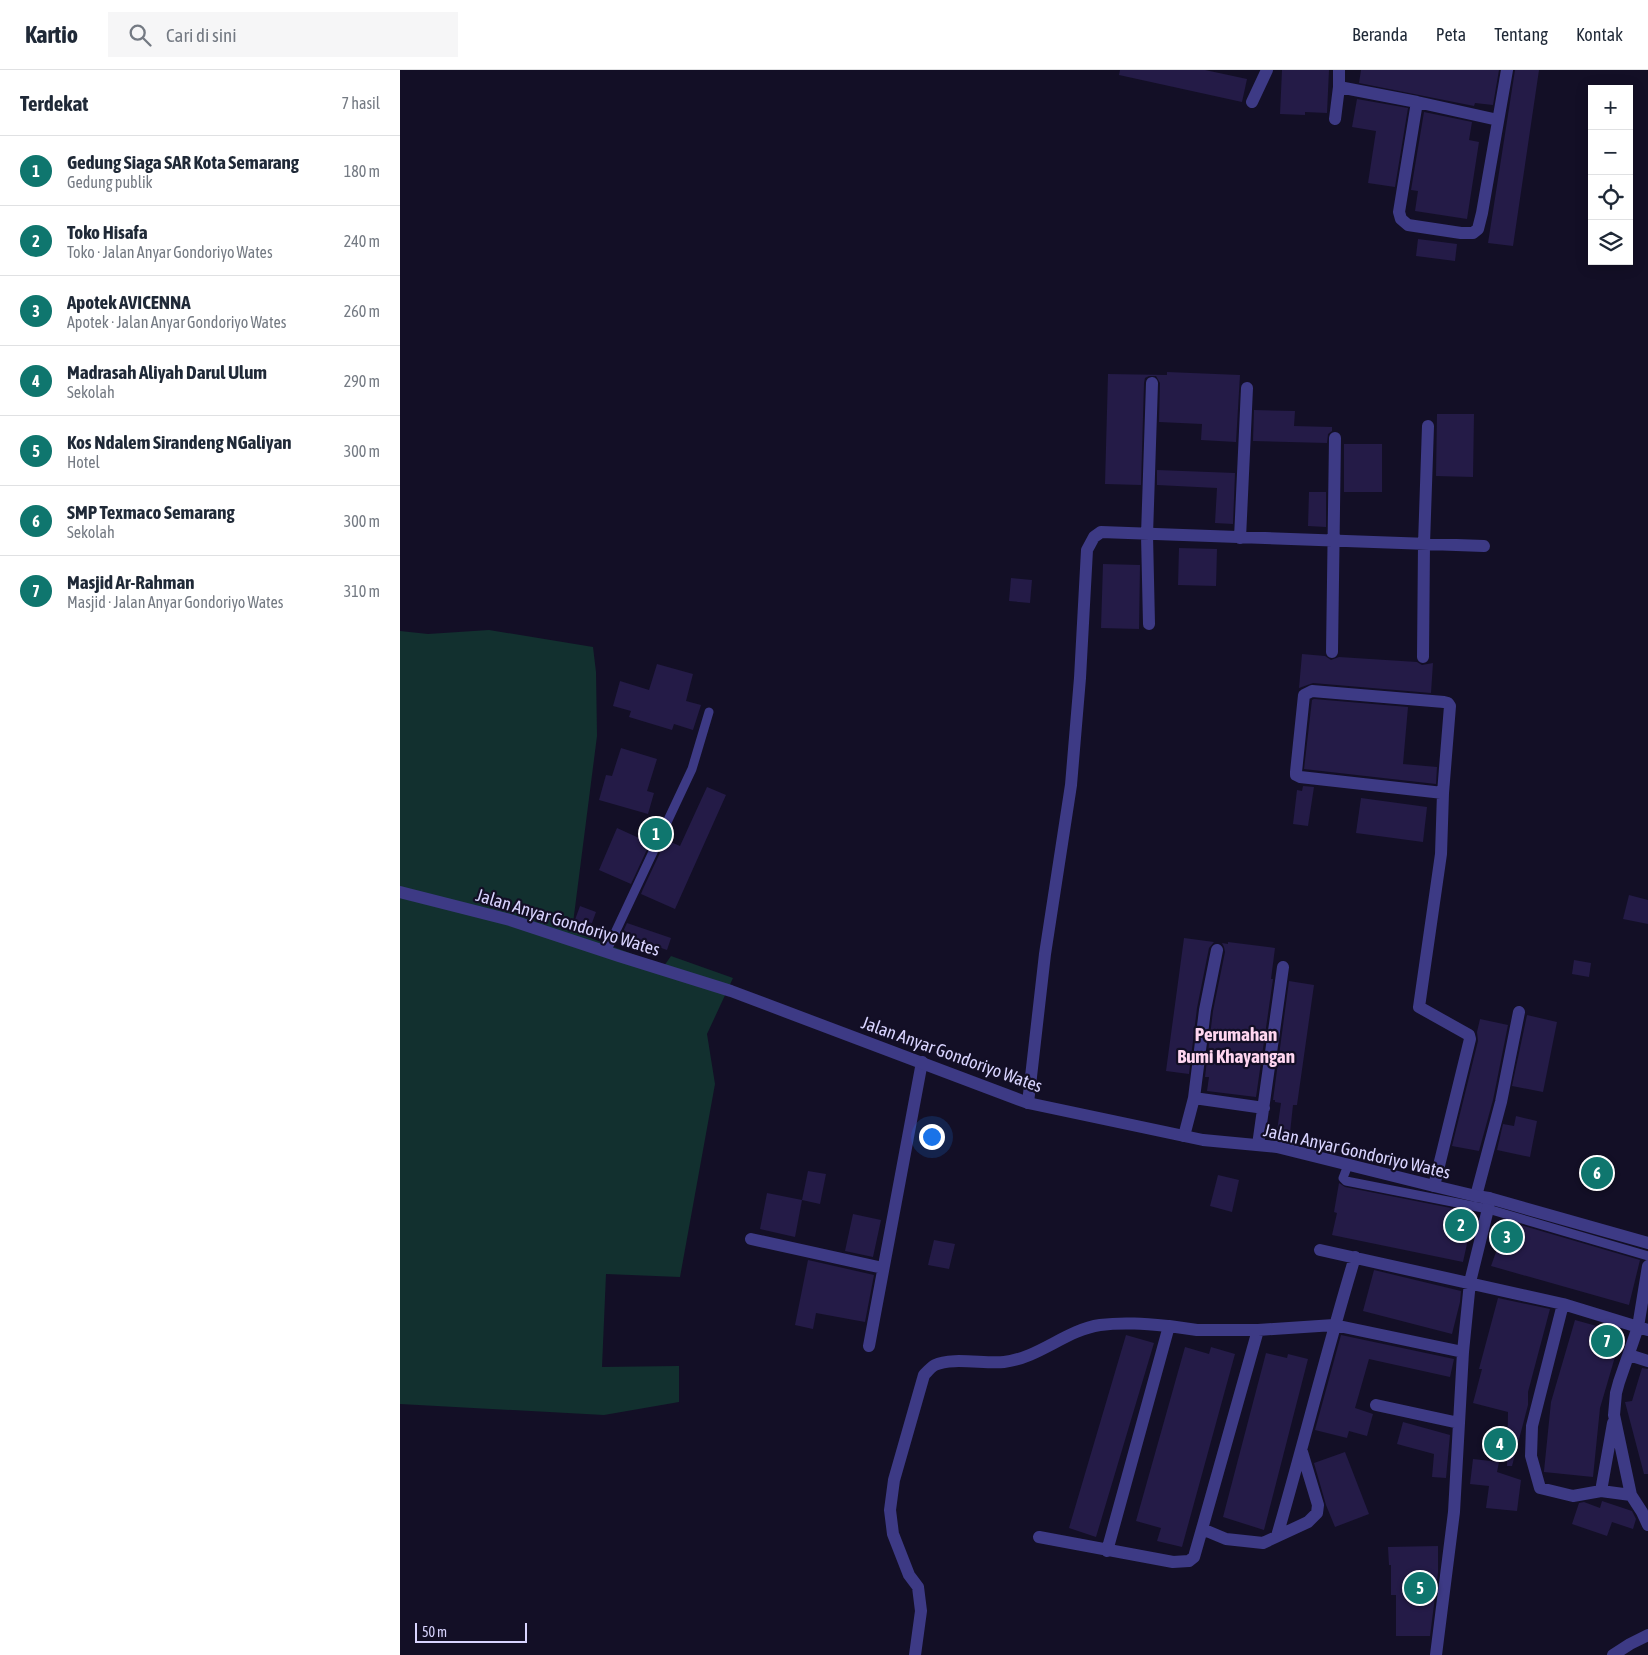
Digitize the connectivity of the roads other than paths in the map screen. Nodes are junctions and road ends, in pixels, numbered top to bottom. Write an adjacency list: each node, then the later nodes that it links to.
1 (1266, 70): 5 (street)
2 (1339, 70): 4 (street)
3 (1507, 70): 8 (street)
4 (1339, 87): 6 (street); 7 (street)
5 (1252, 102)
6 (1416, 102): 8 (street); 8 (street)
7 (1335, 120)
8 (1498, 120)
9 (1152, 383): 13 (street)
10 (1246, 388): 14 (street)
11 (1428, 426): 16 (street)
12 (1335, 438): 15 (street)
13 (1147, 535): 14 (street); 18 (street); 30 (street)
14 (1240, 538): 15 (street)
15 (1333, 541): 16 (street); 19 (street)
16 (1424, 544): 17 (street); 20 (street)
17 (1484, 546)
18 (1148, 624)
19 (1332, 652)
20 (1423, 657)
21 (709, 712): 25 (lane)
22 (1443, 793): 22 (street); 35 (street)
23 (400, 892): 25 (street, Jalan Anyar Gondoriyo Wates)
24 (1217, 950): 29 (street)
25 (606, 952): 28 (street, Jalan Anyar Gondoriyo Wates)
26 (1283, 968): 31 (street)
27 (1519, 1012): 36 (street)
28 (922, 1062): 30 (street, Jalan Anyar Gondoriyo Wates); 44 (street)
29 (1194, 1098): 31 (street); 32 (street)
30 (1028, 1103): 32 (street, Jalan Anyar Gondoriyo Wates)
31 (1264, 1108): 33 (street)
32 (1184, 1136): 33 (street, Jalan Anyar Gondoriyo Wates)
33 (1258, 1144): 34 (street, Jalan Anyar Gondoriyo Wates)
34 (1348, 1165): 35 (street, Jalan Anyar Gondoriyo Wates); 37 (lane)
35 (1434, 1186): 36 (street, Jalan Anyar Gondoriyo Wates)
36 (1476, 1196): 37 (street, Jalan Anyar Gondoriyo Wates)
37 (1488, 1203): 39 (street, Jalan Anyar Gondoriyo Wates); 41 (lane); 45 (street)
38 (751, 1239): 44 (street)
39 (1648, 1243)
40 (1320, 1250): 42 (street)
41 (1648, 1256)
42 (1355, 1257): 45 (street); 47 (street)
43 (1648, 1266): 49 (street)
44 (883, 1268): 51 (street)
45 (1470, 1282): 46 (street); 52 (street)
46 (1563, 1304): 49 (street); 59 (street)
47 (1334, 1325): 50 (street); 52 (street); 58 (street)
48 (1169, 1326): 50 (street); 65 (street); 67 (street)
49 (1643, 1329): 53 (street)
50 (1258, 1330): 62 (street)
51 (869, 1346)
52 (1463, 1352): 57 (street)
53 (1629, 1355): 54 (street); 56 (street)
54 (1648, 1361)
55 (1376, 1405): 57 (street)
56 (1614, 1416): 59 (street); 60 (street)
57 (1459, 1423): 68 (street)
58 (1302, 1452): 63 (street); 63 (street)
59 (1601, 1491): 60 (street)
60 (1631, 1495): 61 (street)
61 (1648, 1525)
62 (1202, 1529): 63 (street); 65 (street)
63 (1277, 1536)
64 (1039, 1537): 65 (street)
65 (1107, 1551)
66 (1648, 1636): 69 (street)
67 (915, 1655)
68 (1436, 1655)
69 (1613, 1655)

